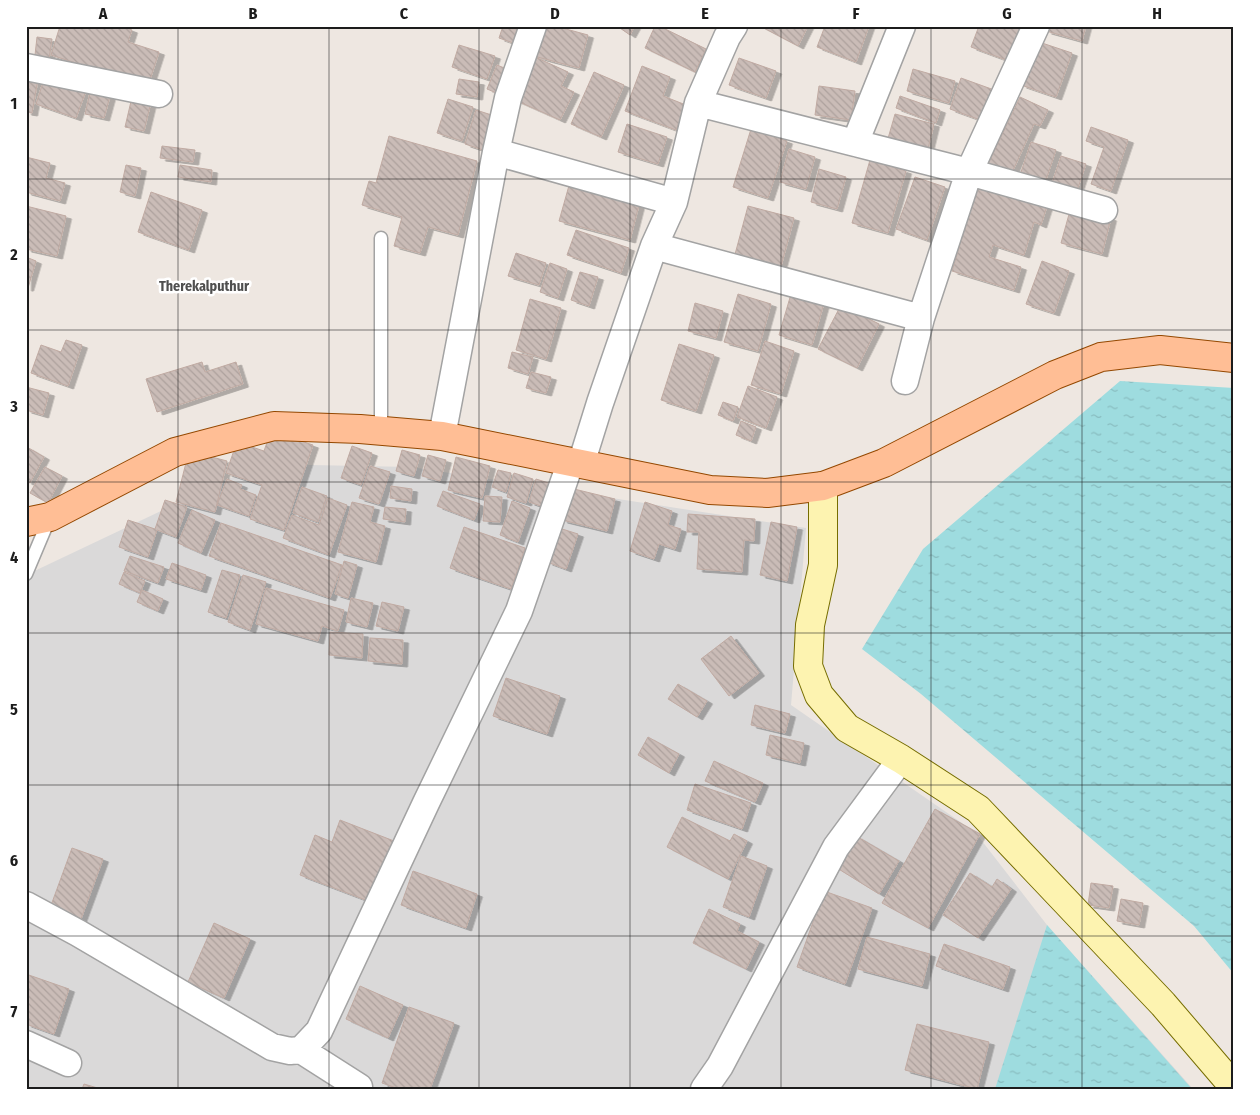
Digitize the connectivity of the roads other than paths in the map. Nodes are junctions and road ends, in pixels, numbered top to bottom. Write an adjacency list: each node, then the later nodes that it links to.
1 (533, 26): 9 (street)
2 (734, 26): 7 (street)
3 (902, 26): 8 (street)
4 (1036, 26): 10 (street)
5 (26, 67): 6 (street)
6 (159, 94)
7 (698, 103): 8 (street); 11 (street)
8 (855, 142): 10 (street)
9 (496, 152): 11 (street); 19 (street)
10 (969, 172): 12 (street); 15 (street)
11 (674, 202): 14 (street)
12 (1104, 210)
13 (381, 238): 18 (lane)
14 (654, 246): 15 (street); 20 (street)
15 (920, 318): 17 (street)
16 (1234, 358): 21 (main road)
17 (905, 381)
18 (381, 431): 19 (main road); 22 (main road)
19 (442, 436): 20 (main road)
20 (576, 462): 21 (main road); 27 (street)
21 (823, 486): 24 (street)
22 (38, 519): 23 (lane)
23 (26, 574)
24 (901, 759): 30 (street); 31 (street)
25 (26, 905): 27 (street)
26 (26, 1044): 28 (street)
27 (301, 1050): 29 (street)
28 (68, 1063)
29 (359, 1087)
30 (1234, 1087)
31 (704, 1089)

